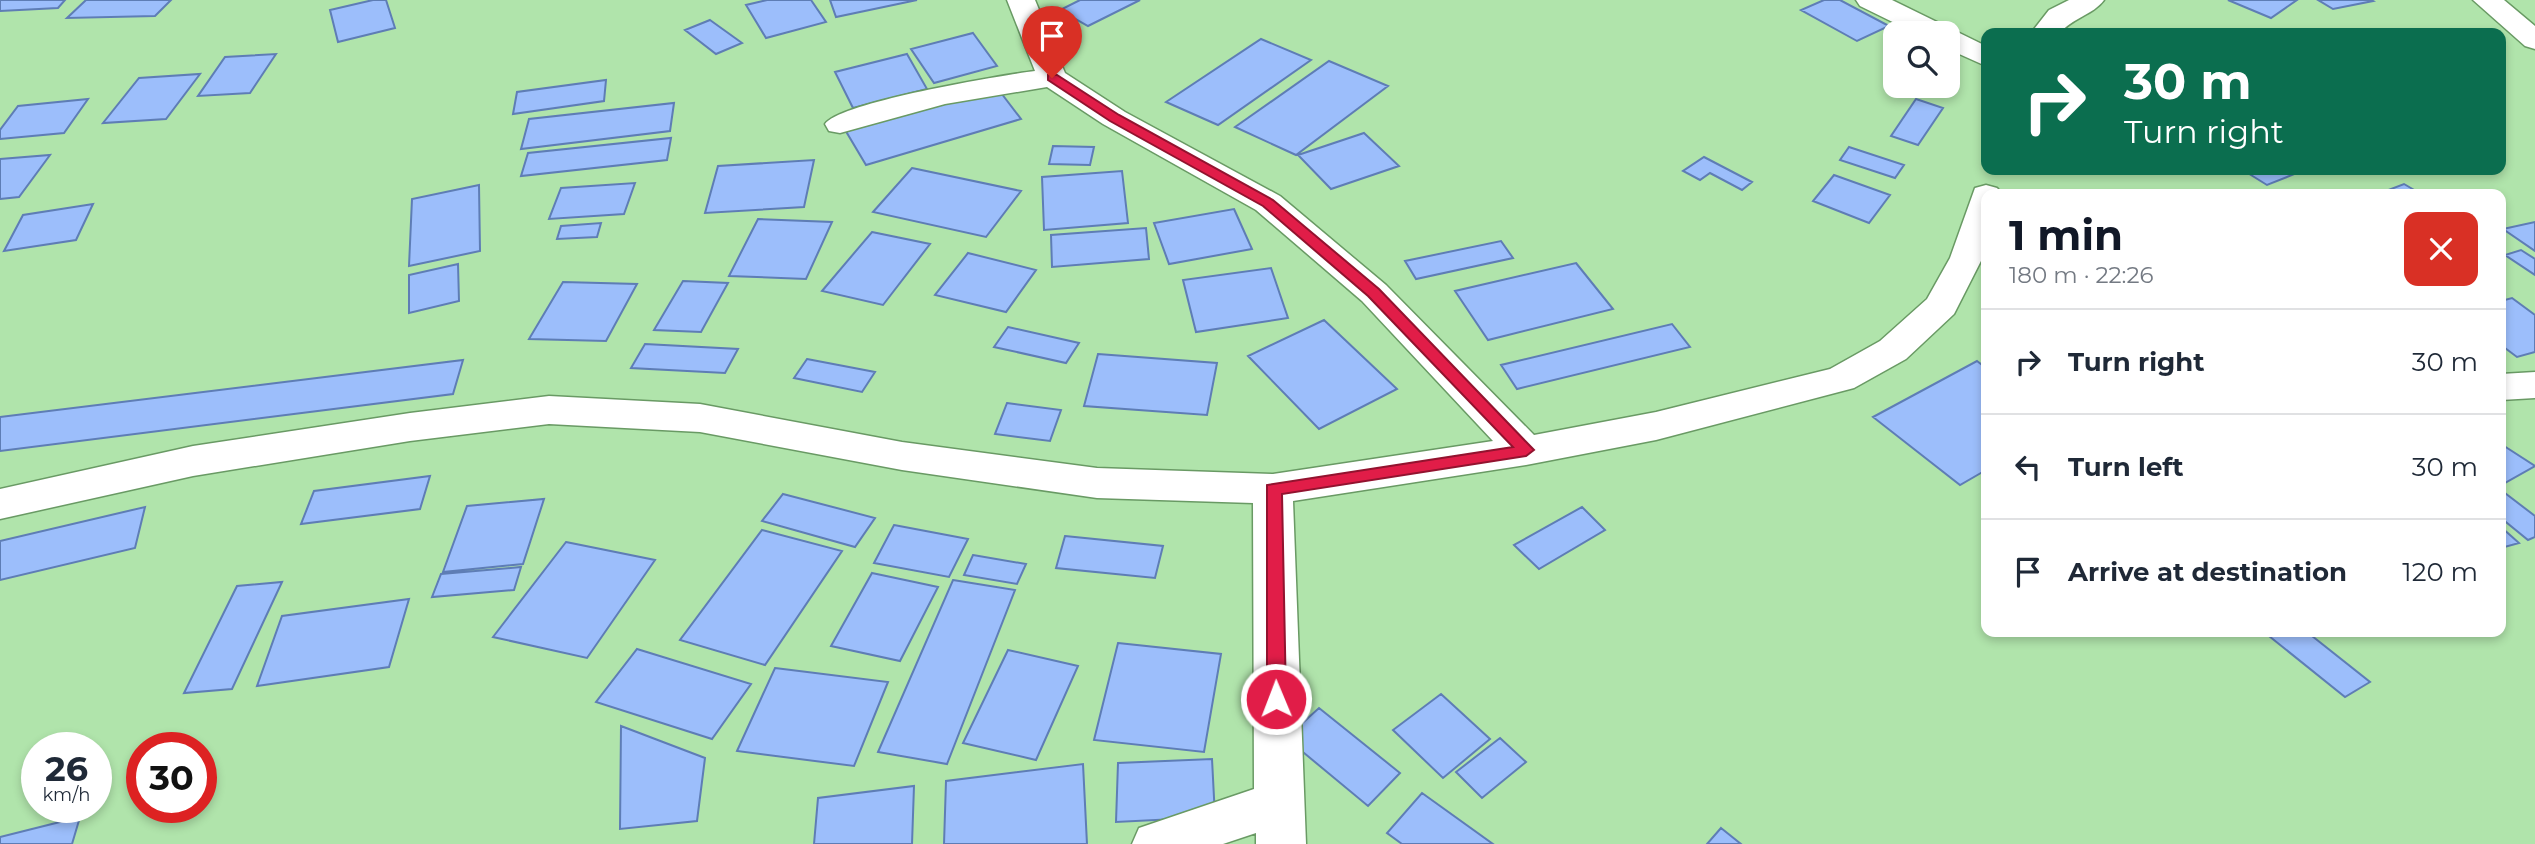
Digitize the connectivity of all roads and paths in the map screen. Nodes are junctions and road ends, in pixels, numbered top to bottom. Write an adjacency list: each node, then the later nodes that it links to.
1 (1021, 0): 10 (street)
2 (1870, 0): 5 (street)
3 (2090, 0): 6 (street)
4 (2487, 0): 7 (street)
5 (1913, 21)
6 (2049, 28)
7 (2535, 40)
8 (1960, 44): 9 (street)
9 (1981, 54)
10 (1052, 78): 11 (street); 15 (street)
11 (840, 124)
12 (1981, 212): 15 (street)
13 (2535, 385): 14 (street)
14 (2506, 387)
15 (1526, 450): 16 (street)
16 (1273, 489): 17 (street); 18 (street)
17 (0, 504)
18 (1279, 824): 19 (street)
19 (1157, 844)

